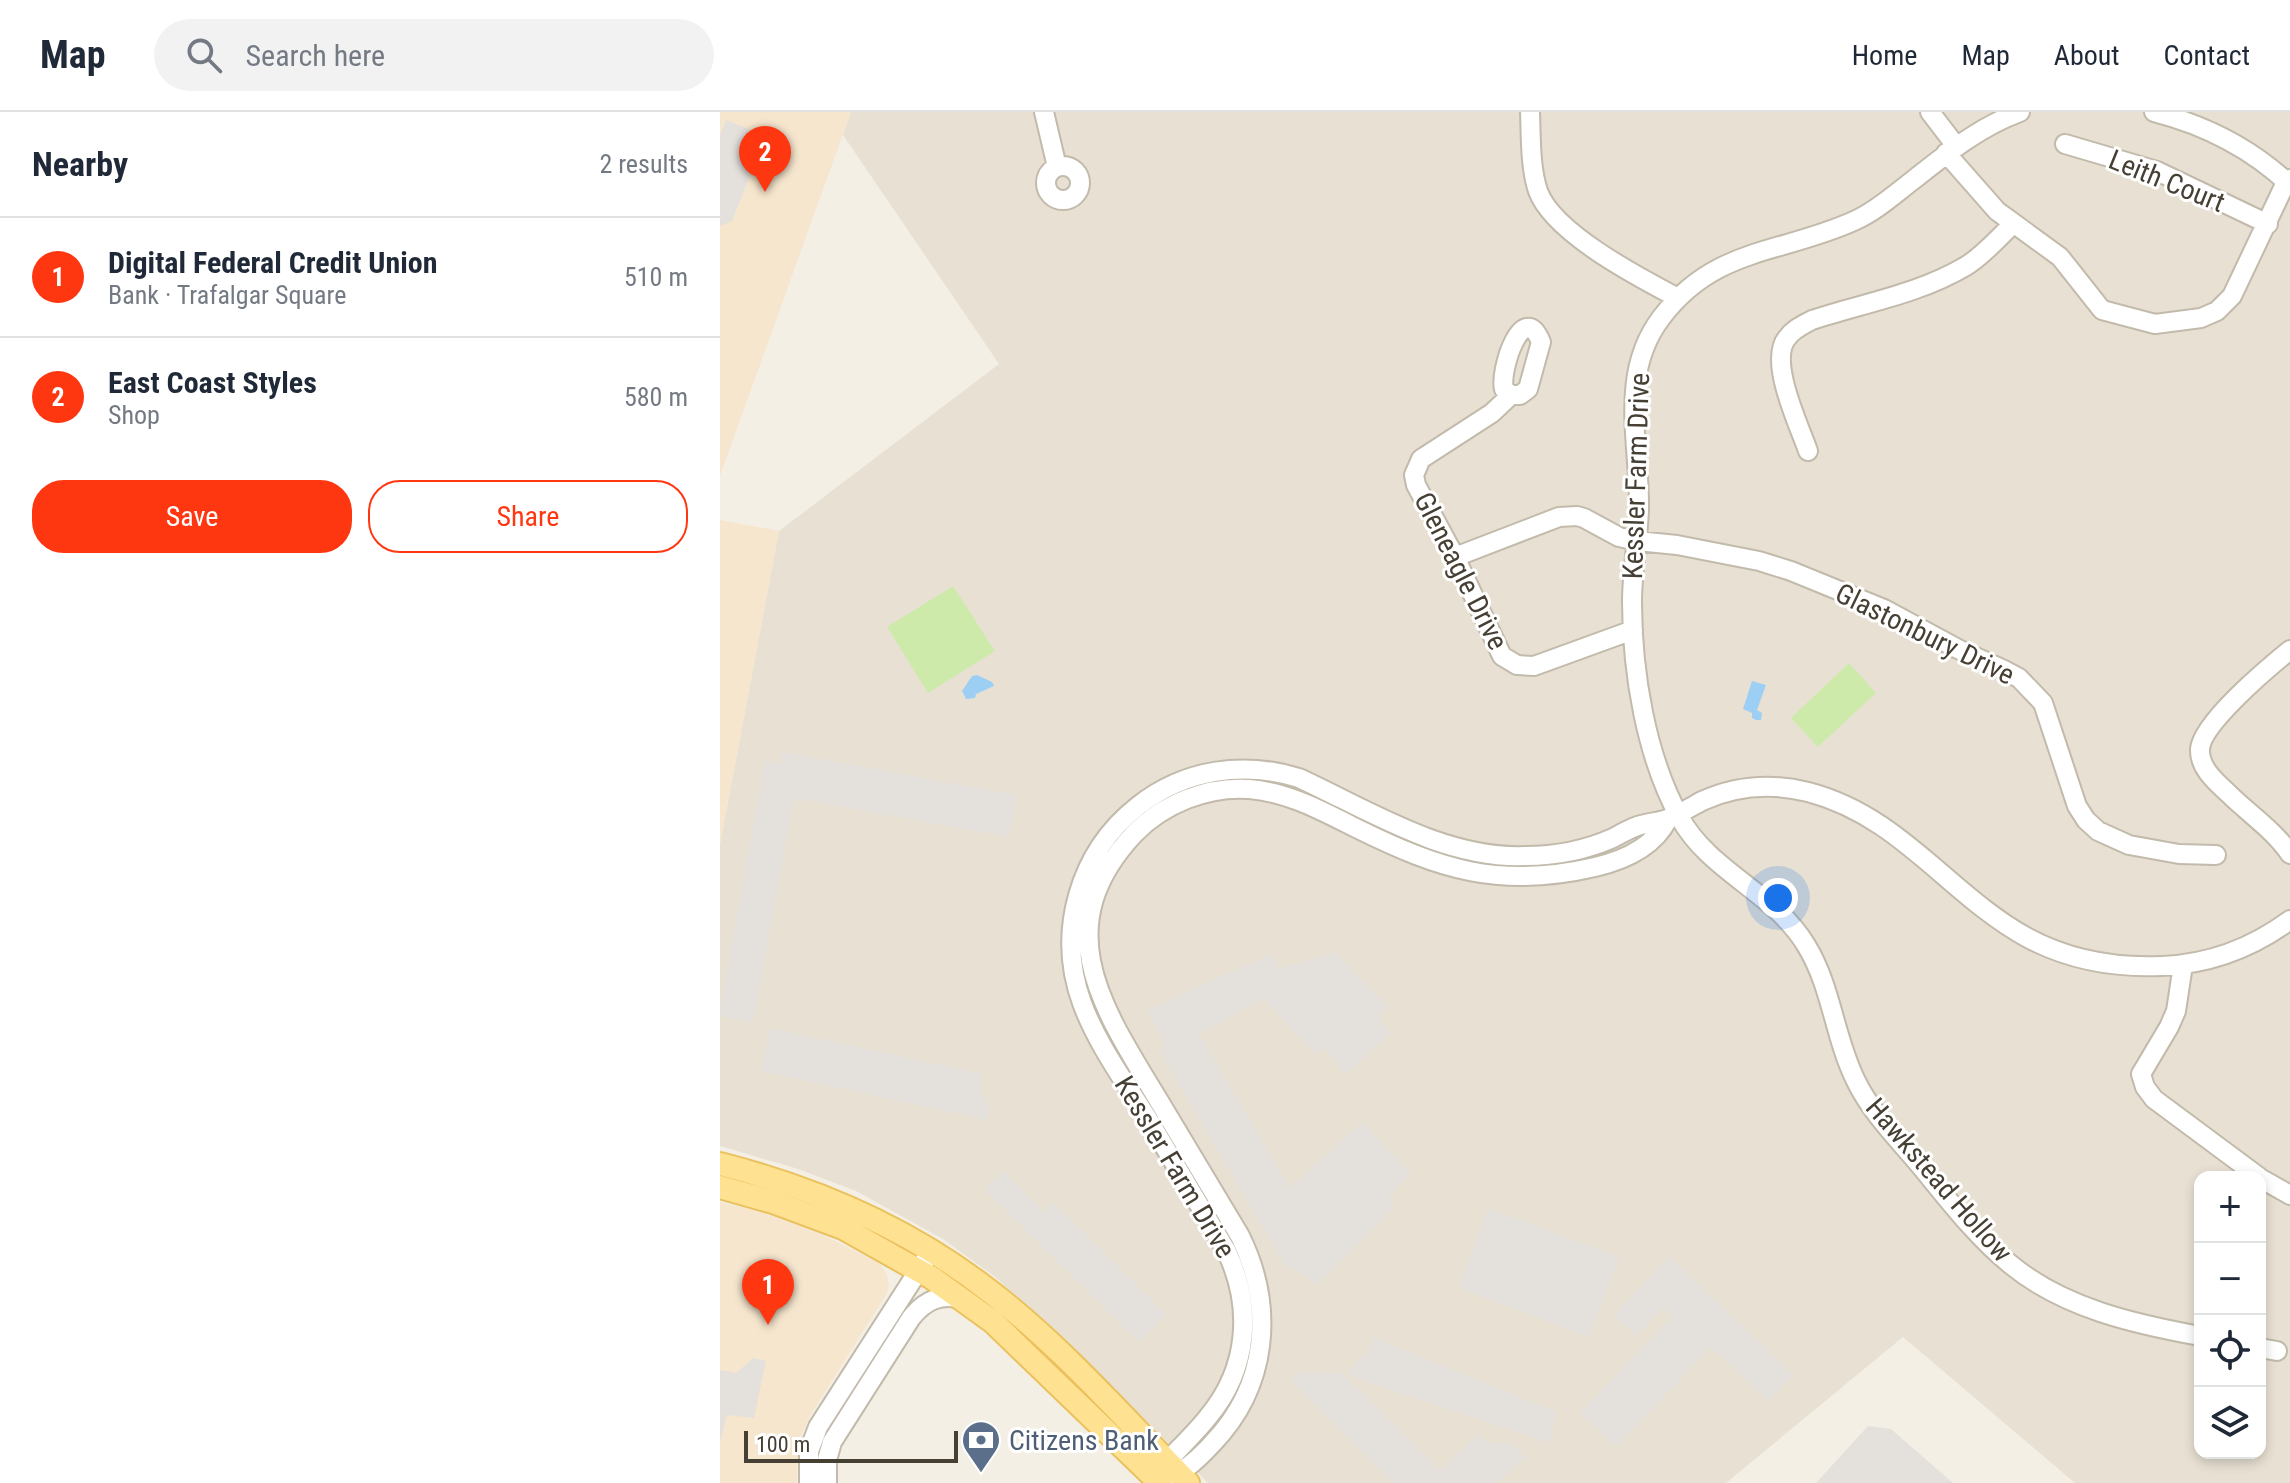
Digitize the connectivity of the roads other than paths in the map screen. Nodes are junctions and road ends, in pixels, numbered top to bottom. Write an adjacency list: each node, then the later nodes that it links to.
1 (1044, 112): 8 (street)
2 (1530, 112): 12 (street)
3 (1930, 112): 7 (street)
4 (2020, 112): 7 (street, Kessler Farm Drive)
5 (2154, 112): 9 (street)
6 (2065, 144): 11 (street, Leith Court)
7 (1951, 150): 10 (street); 12 (street, Kessler Farm Drive)
8 (1057, 167)
9 (2289, 182): 11 (street)
10 (2013, 224): 11 (street); 14 (street)
11 (2268, 224)
12 (1678, 298): 15 (street, Kessler Farm Drive)
13 (1511, 395): 16 (street, Gleneagle Drive)
14 (1808, 451)
15 (1637, 541): 16 (street, Glastonbury Drive); 17 (street, Kessler Farm Drive); 21 (street, Glastonbury Drive)
16 (1455, 557): 17 (street, Gleneagle Drive)
17 (1633, 630): 19 (street, Kessler Farm Drive)
18 (2290, 650): 20 (street)
19 (1673, 816): 23 (street, Kessler Farm Drive); 31 (street, Hawkstead Hollow); 32 (street, Kessler Farm Drive)
20 (2290, 854)
21 (2216, 855)
22 (2290, 920): 23 (street, Kessler Farm Drive)
23 (2183, 965): 25 (street)
24 (720, 1164): 29 (main road)
25 (2251, 1171)
26 (2266, 1181): 28 (street)
27 (720, 1187): 29 (main road)
28 (2290, 1195)
29 (925, 1260): 30 (main road); 32 (main road); 33 (street)
30 (964, 1300): 32 (main road); 34 (street)
31 (2194, 1335)
32 (1169, 1475)
33 (809, 1483)
34 (827, 1483)

